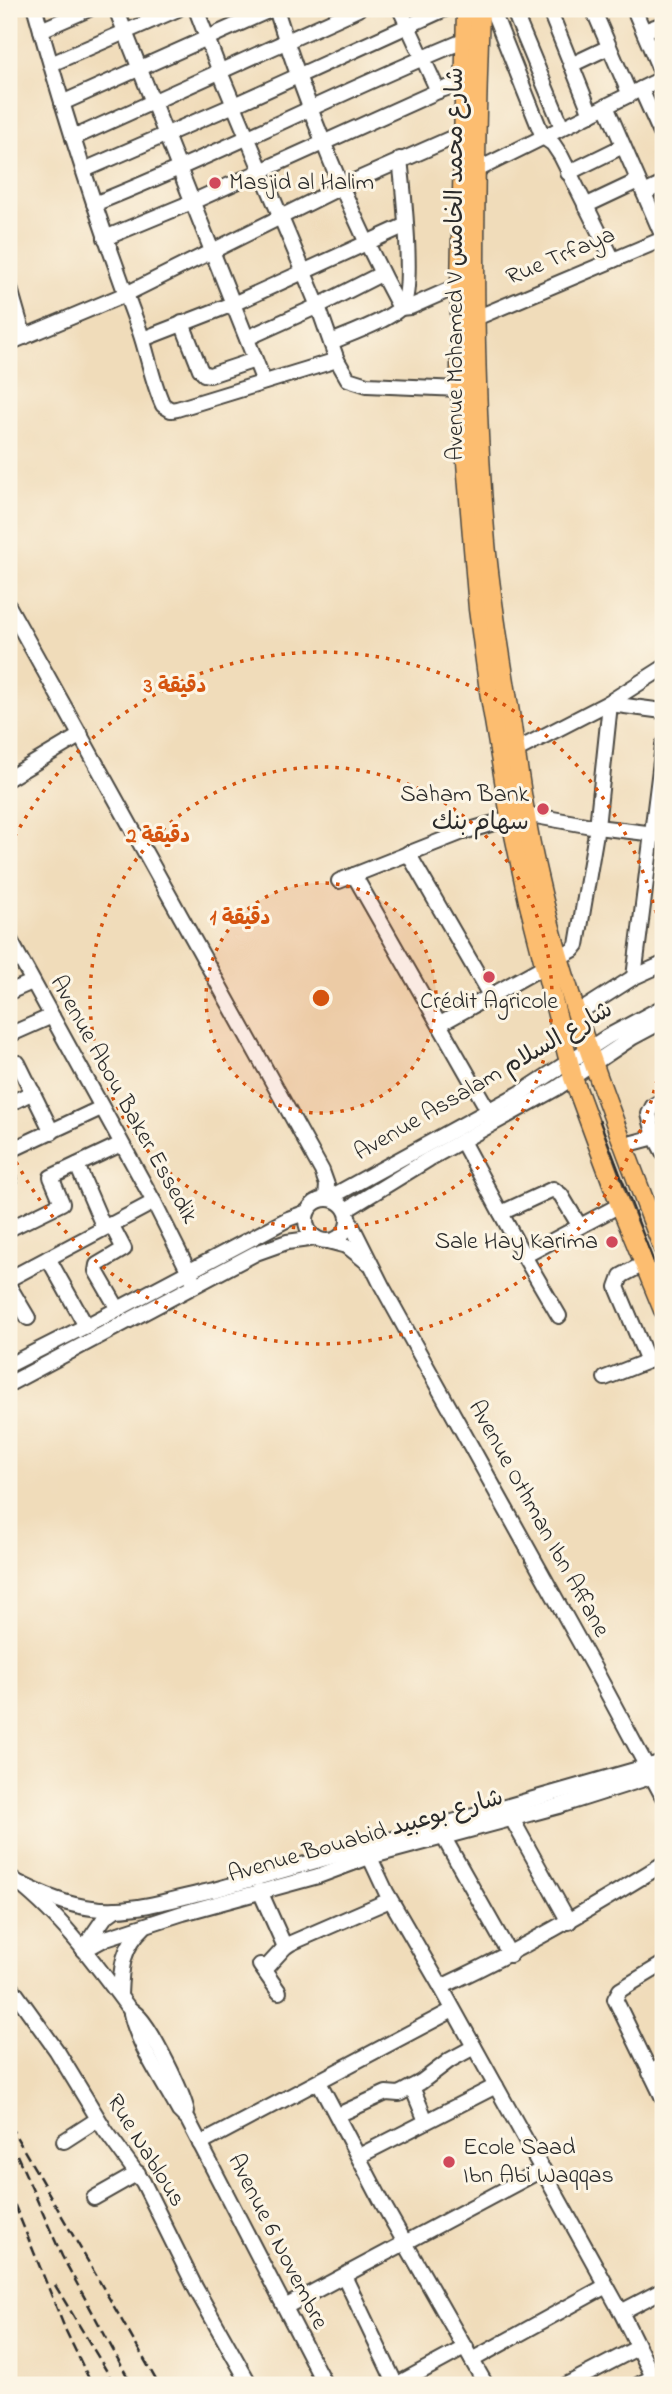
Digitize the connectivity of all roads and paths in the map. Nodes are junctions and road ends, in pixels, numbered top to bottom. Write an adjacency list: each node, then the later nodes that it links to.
1 (35, 9): 19 (street)
2 (89, 9): 19 (street)
3 (116, 9): 21 (street)
4 (178, 9): 21 (street)
5 (196, 9): 22 (street)
6 (274, 9): 22 (street); 24 (street)
7 (358, 9): 24 (street)
8 (400, 9): 18 (street)
9 (445, 9): 18 (street)
10 (466, 9): 23 (main road, Avenue Mohamed V شارع محمد الخامس)
11 (480, 9): 43 (main road, Avenue Mohamed V شارع محمد الخامس)
12 (492, 9): 46 (street)
13 (513, 9): 42 (street)
14 (593, 9): 25 (street)
15 (634, 9): 20 (street)
16 (553, 10): 28 (street)
17 (663, 24): 20 (street)
18 (408, 26): 26 (street); 31 (street)
19 (41, 30): 27 (street)
20 (644, 31): 32 (street)
21 (125, 32): 27 (street); 29 (street)
22 (208, 38): 29 (street); 30 (street)
23 (466, 40): 26 (street); 33 (main road, Avenue Mohamed V شارع محمد الخامس)
24 (286, 42): 30 (street); 31 (street)
25 (609, 47): 28 (street); 35 (street)
26 (423, 58): 34 (street); 40 (street)
27 (51, 64): 36 (street)
28 (571, 65): 41 (street)
29 (140, 70): 36 (street); 37 (street)
30 (220, 72): 37 (street); 38 (street)
31 (299, 75): 38 (street); 40 (street)
32 (663, 78): 35 (street)
33 (465, 82): 34 (street); 43 (main road, Avenue Mohamed V شارع محمد الخامس)
34 (438, 91): 49 (street)
35 (636, 92): 39 (street); 48 (street)
36 (62, 103): 47 (street)
37 (153, 103): 44 (street); 47 (street)
38 (234, 105): 44 (street); 45 (street)
39 (606, 106): 41 (street); 50 (street)
40 (310, 110): 45 (street); 49 (street)
41 (591, 114): 42 (street)
42 (562, 127): 46 (street)
43 (471, 130): 51 (street); 55 (main road, Avenue Mohamed V شارع محمد الخامس); 73 (main road, Avenue Mohamed V شارع محمد الخامس)
44 (165, 134): 52 (street); 53 (street)
45 (249, 137): 53 (street); 54 (street)
46 (543, 137): 55 (street); 56 (street)
47 (73, 138): 52 (street)
48 (663, 138)
49 (324, 142): 54 (street); 58 (street)
50 (623, 146): 56 (street); 59 (street)
51 (400, 159): 58 (street); 64 (street)
52 (84, 170): 61 (street)
53 (179, 170): 60 (street); 61 (street)
54 (263, 170): 60 (street); 63 (street)
55 (477, 170): 78 (main road, Avenue Mohamed V شارع محمد الخامس)
56 (568, 173): 62 (street)
57 (663, 184): 59 (street)
58 (343, 186): 63 (street); 67 (street)
59 (641, 187): 62 (street); 66 (street)
60 (192, 202): 65 (street); 68 (street)
61 (94, 204): 65 (street)
62 (585, 206): 69 (street)
63 (281, 216): 68 (street); 70 (street)
64 (406, 225): 67 (street); 77 (street)
65 (105, 238): 74 (street)
66 (663, 238): 69 (street, Rue Trfaya)
67 (368, 241): 70 (street); 71 (street)
68 (212, 250): 74 (street); 75 (street)
69 (613, 260): 78 (street, Rue Trfaya)
70 (302, 271): 75 (street); 76 (street)
71 (382, 274): 76 (street); 77 (street)
72 (9, 285): 80 (street)
73 (460, 285): 77 (street); 88 (main road, Avenue Mohamed V شارع محمد الخامس)
74 (126, 294): 80 (street); 82 (street)
75 (233, 304): 79 (street); 81 (street)
76 (318, 306): 81 (street); 83 (street)
77 (400, 308): 83 (street)
78 (476, 318): 95 (main road, Avenue Mohamed V شارع محمد الخامس)
79 (183, 324): 82 (street); 85 (street)
80 (24, 337): 84 (street)
81 (247, 338): 85 (street)
82 (143, 339): 87 (street)
83 (331, 342): 86 (street)
84 (9, 344)
85 (255, 360): 87 (street)
86 (337, 360): 87 (street); 88 (street)
87 (264, 382)
88 (460, 389): 97 (main road, Avenue Mohamed V شارع محمد الخامس)
89 (9, 607): 93 (street)
90 (663, 668): 91 (street)
91 (609, 703): 92 (street); 95 (street); 98 (street)
92 (663, 711)
93 (81, 735): 96 (street); 134 (street)
94 (663, 745): 99 (street)
95 (515, 751): 97 (main road, Avenue Mohamed V شارع محمد الخامس)
96 (9, 778)
97 (518, 815): 98 (street); 100 (street); 104 (main road, Avenue Mohamed V شارع محمد الخامس)
98 (597, 827): 99 (street); 104 (street)
99 (657, 834): 106 (street)
100 (408, 853): 101 (street); 109 (street)
101 (354, 875): 102 (street); 114 (street)
102 (339, 881)
103 (9, 938): 107 (street, Avenue Abou Baker Essedik)
104 (552, 961): 109 (street); 111 (main road, Avenue Mohamed V شارع محمد الخامس); 118 (main road, Avenue Mohamed V شارع محمد الخامس)
105 (663, 964): 106 (street)
106 (634, 977): 111 (street)
107 (32, 982): 108 (street); 112 (street, Avenue Abou Baker Essedik)
108 (9, 992)
109 (491, 997): 114 (street)
110 (663, 1007): 116 (street, Avenue Assalam شارع السلام)
111 (576, 1014): 116 (main road, Avenue Mohamed V شارع محمد الخامس)
112 (52, 1016): 115 (street); 122 (street, Avenue Abou Baker Essedik)
113 (663, 1021): 116 (street, Avenue Assalam شارع السلام)
114 (440, 1024): 123 (street)
115 (9, 1035)
116 (591, 1057): 118 (street, Avenue Assalam شارع السلام); 128 (main road, Avenue Mohamed V شارع محمد الخامس)
117 (9, 1068): 119 (street)
118 (571, 1070): 123 (street, Avenue Assalam شارع السلام); 136 (main road, Avenue Mohamed V شارع محمد الخامس)
119 (33, 1092): 121 (street); 124 (street)
120 (663, 1100): 125 (street)
121 (9, 1104)
122 (101, 1108): 124 (street); 127 (street, Avenue Abou Baker Essedik)
123 (492, 1117): 126 (street, Avenue Assalam شارع السلام); 134 (street, Avenue Assalam شارع السلام)
124 (52, 1132): 129 (street)
125 (654, 1137): 128 (street); 130 (street)
126 (462, 1141): 138 (street); 139 (street, Avenue Assalam شارع السلام)
127 (121, 1144): 131 (street); 135 (street, Avenue Abou Baker Essedik)
128 (625, 1145): 143 (main road, Avenue Mohamed V شارع محمد الخامس)
129 (9, 1150)
130 (663, 1152)
131 (77, 1164): 141 (street); 142 (street)
132 (9, 1174): 133 (street)
133 (9, 1182)
134 (328, 1198): 137 (street); 139 (street)
135 (153, 1202): 141 (street); 150 (street, Avenue Abou Baker Essedik)
136 (620, 1205): 140 (street); 147 (main road, Avenue Mohamed V شارع محمد الخامس)
137 (307, 1212): 144 (street); 150 (street)
138 (502, 1213): 140 (street); 145 (street)
139 (347, 1214): 144 (street); 148 (street, Avenue Othman Ibn Affane)
140 (579, 1225): 145 (street)
141 (107, 1226): 146 (street); 151 (street)
142 (9, 1229)
143 (661, 1238)
144 (322, 1240): 148 (street, Avenue Othman Ibn Affane); 150 (street)
145 (524, 1256): 154 (street)
146 (48, 1258): 149 (street); 155 (street)
147 (645, 1263): 152 (main road, Avenue Mohamed V شارع محمد الخامس); 157 (street)
148 (371, 1265): 162 (street, Avenue Othman Ibn Affane)
149 (10, 1275): 153 (street)
150 (192, 1277): 151 (street); 160 (street)
151 (118, 1309): 155 (street)
152 (663, 1310)
153 (20, 1313)
154 (559, 1316)
155 (86, 1326): 158 (street)
156 (663, 1355): 157 (street)
157 (648, 1361): 159 (street)
158 (9, 1364)
159 (605, 1378)
160 (9, 1384)
161 (663, 1762): 162 (street, Avenue Bouabid شارع بوعبيد)
162 (654, 1772): 163 (street, Avenue Othman Ibn Affane); 164 (street, Avenue Bouabid شارع بوعبيد); 166 (street, Avenue Bouabid شارع بوعبيد)
163 (663, 1797)
164 (512, 1819): 165 (street, Avenue Bouabid شارع بوعبيد); 172 (street)
165 (444, 1838): 166 (street, Avenue Bouabid شارع بوعبيد); 176 (street)
166 (367, 1852): 169 (street, Avenue Bouabid شارع بوعبيد); 170 (street); 171 (street, Avenue Bouabid شارع بوعبيد)
167 (663, 1864): 172 (street)
168 (15, 1880): 171 (street, Avenue Bouabid شارع بوعبيد); 175 (street, Avenue 6 Novembre)
169 (260, 1891): 173 (street, Avenue Bouabid شارع بوعبيد); 174 (street)
170 (390, 1900): 174 (street); 179 (street)
171 (117, 1909): 175 (street)
172 (569, 1922): 176 (street)
173 (147, 1924): 175 (street, Avenue Bouabid شارع بوعبيد); 181 (street)
174 (285, 1947): 180 (street)
175 (83, 1950): 181 (street, Avenue 6 Novembre)
176 (510, 1955): 179 (street)
177 (663, 1964): 185 (street)
178 (9, 1984): 191 (street, Rue Nablous)
179 (442, 1987): 182 (street)
180 (279, 1992)
181 (120, 1996): 194 (street, Avenue 6 Novembre)
182 (453, 2010): 183 (street); 186 (street)
183 (474, 2047): 187 (street); 188 (street)
184 (663, 2065): 185 (street)
185 (650, 2073): 189 (street)
186 (319, 2082): 190 (street); 194 (street)
187 (496, 2085): 192 (street); 196 (street)
188 (412, 2087): 190 (street); 192 (street)
189 (663, 2098)
190 (338, 2115): 195 (street)
191 (98, 2119): 193 (street); 197 (street, Rue Nablous)
192 (426, 2121): 195 (street)
193 (64, 2141)
194 (200, 2144): 203 (street, Avenue 6 Novembre)
195 (359, 2157): 199 (street)
196 (543, 2169): 199 (street); 201 (street)
197 (138, 2173): 198 (street); 208 (street, Rue Nablous)
198 (94, 2198)
199 (405, 2243): 200 (street); 206 (street)
200 (344, 2276): 203 (street); 210 (street)
201 (606, 2286): 204 (street); 206 (street)
202 (663, 2290): 204 (street)
203 (285, 2307): 209 (street, Avenue 6 Novembre)
204 (621, 2312): 205 (street)
205 (637, 2348): 207 (street); 212 (street)
206 (469, 2354): 210 (street); 211 (street)
207 (655, 2381): 213 (street)
208 (250, 2385)
209 (325, 2385)
210 (396, 2385)
211 (486, 2385)
212 (566, 2385)
213 (638, 2385)

